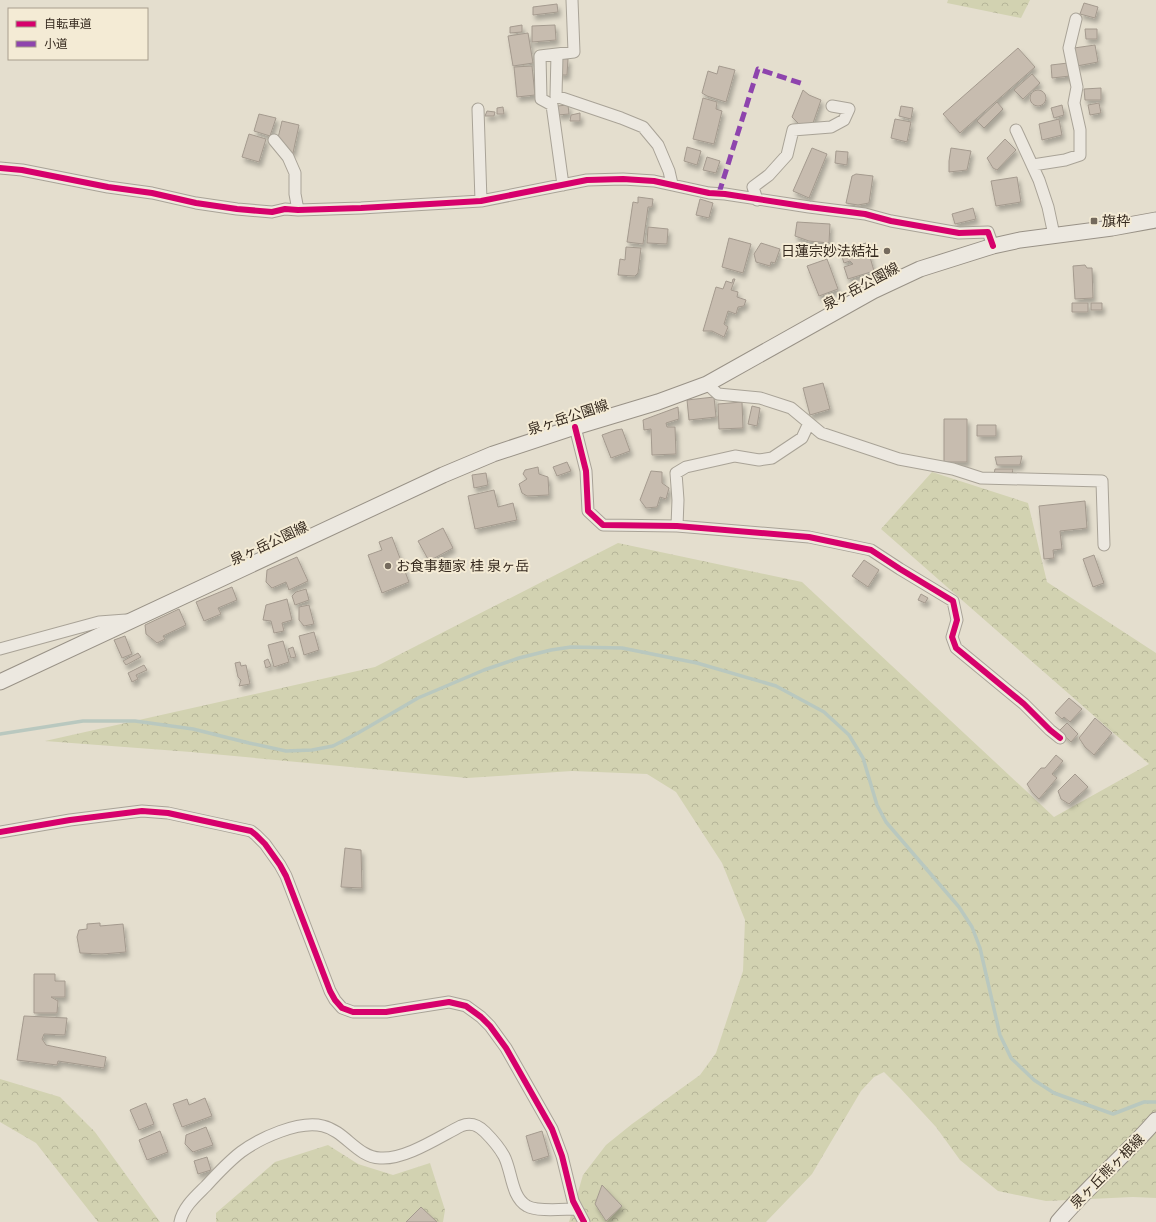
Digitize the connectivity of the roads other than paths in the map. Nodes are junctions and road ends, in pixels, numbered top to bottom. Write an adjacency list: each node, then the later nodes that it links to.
1 (572, 0): 3 (street)
2 (1076, 19): 8 (street)
3 (557, 54): 10 (street); 11 (street)
4 (832, 106): 12 (street)
5 (478, 109): 13 (street)
6 (1016, 130): 8 (street)
7 (274, 140): 14 (street)
8 (1033, 165): 16 (street)
9 (0, 168): 14 (street)
10 (672, 184): 11 (street); 12 (street)
11 (563, 185): 13 (street)
12 (757, 200): 17 (street)
13 (481, 201): 14 (street)
14 (298, 210)
15 (1156, 220): 16 (main road, 泉ヶ岳公園線)
16 (1054, 235): 17 (main road, 泉ヶ岳公園線)
17 (993, 246): 18 (main road, 泉ヶ岳公園線)
18 (707, 384): 19 (street); 20 (main road, 泉ヶ岳公園線)
19 (809, 423): 21 (street); 22 (street)
20 (575, 427): 21 (street); 23 (main road, 泉ヶ岳公園線)
21 (677, 526): 26 (street)
22 (1104, 545)
23 (131, 620): 24 (street); 25 (main road, 泉ヶ岳公園線)
24 (0, 649)
25 (0, 682)
26 (1060, 738)
27 (0, 832): 29 (street)
28 (1156, 1120): 32 (main road, 泉ヶ丘熊ヶ根線)
29 (576, 1209): 30 (street); 31 (street)
30 (180, 1222)
31 (584, 1222)
32 (1058, 1222)

